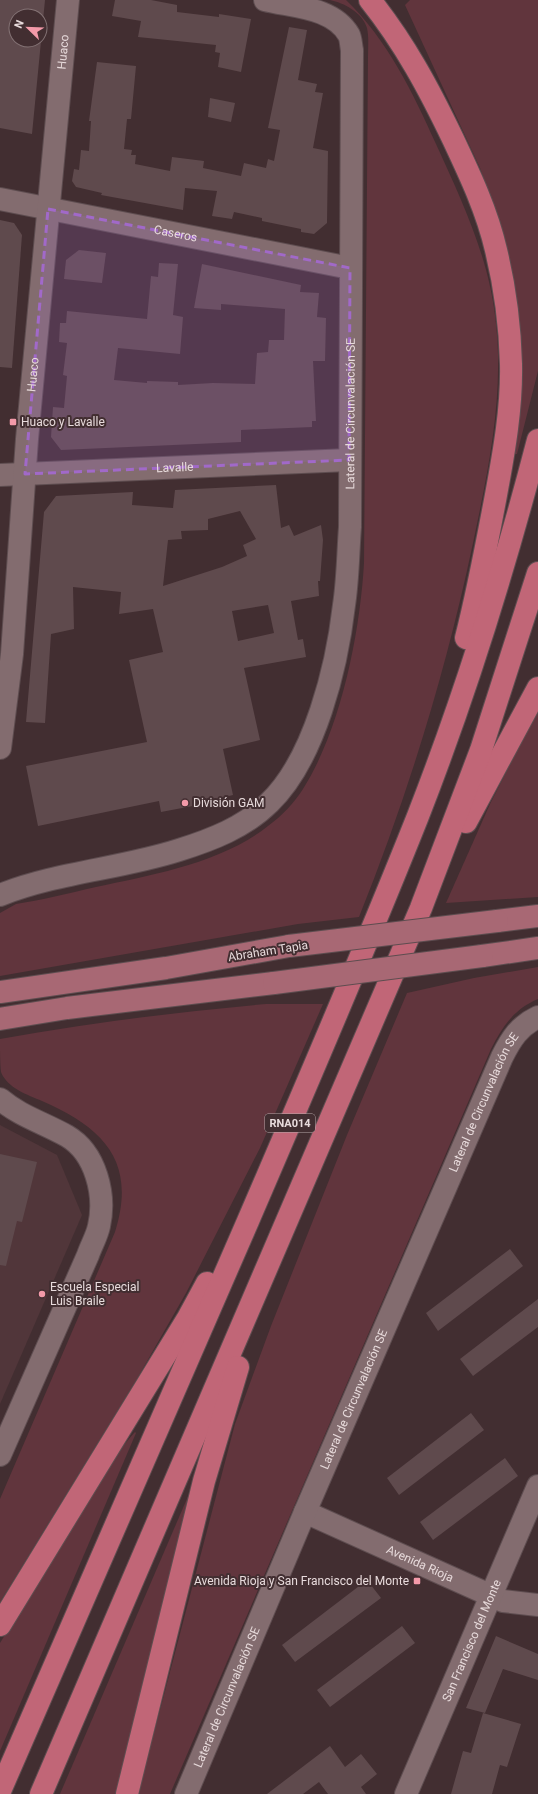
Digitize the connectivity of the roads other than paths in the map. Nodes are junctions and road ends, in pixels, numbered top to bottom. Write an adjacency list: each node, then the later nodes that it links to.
1 (68, 0): 5 (street, Huaco)
2 (265, 0): 6 (street, Lateral de Circunvalación SE)
3 (370, 0): 14 (highway)
4 (0, 200): 5 (street, Caseros)
5 (48, 209): 6 (street, Caseros); 9 (street, Huaco)
6 (350, 268): 8 (street, Lateral de Circunvalación SE)
7 (538, 440): 14 (highway, RNA014)
8 (349, 460): 9 (street, Lavalle); 15 (street, Lateral de Circunvalación SE)
9 (25, 474): 10 (street, Lavalle); 13 (street, Huaco)
10 (0, 475)
11 (538, 573): 16 (highway, RNA014)
12 (538, 688): 16 (highway)
13 (0, 748)
14 (419, 813): 22 (highway, RNA014)
15 (0, 895)
16 (421, 908): 24 (highway, RNA014)
17 (538, 916): 19 (main road, Abraham Tapia, bridge)
18 (538, 948): 21 (main road, bridge)
19 (0, 992)
20 (538, 1017): 27 (street, Lateral de Circunvalación SE)
21 (0, 1019)
22 (306, 1086): 30 (highway); 31 (highway, RNA014)
23 (0, 1098): 25 (street)
24 (268, 1268): 32 (highway, RNA014); 33 (highway)
25 (0, 1455)
26 (538, 1486): 28 (street, San Francisco del Monte)
27 (305, 1512): 28 (street, Avenida Rioja); 34 (street, Lateral de Circunvalación SE)
28 (491, 1596): 29 (street, Avenida Rioja); 35 (street, San Francisco del Monte)
29 (538, 1605)
30 (0, 1625)
31 (0, 1791)
32 (41, 1794)
33 (126, 1794)
34 (186, 1794)
35 (406, 1794)

